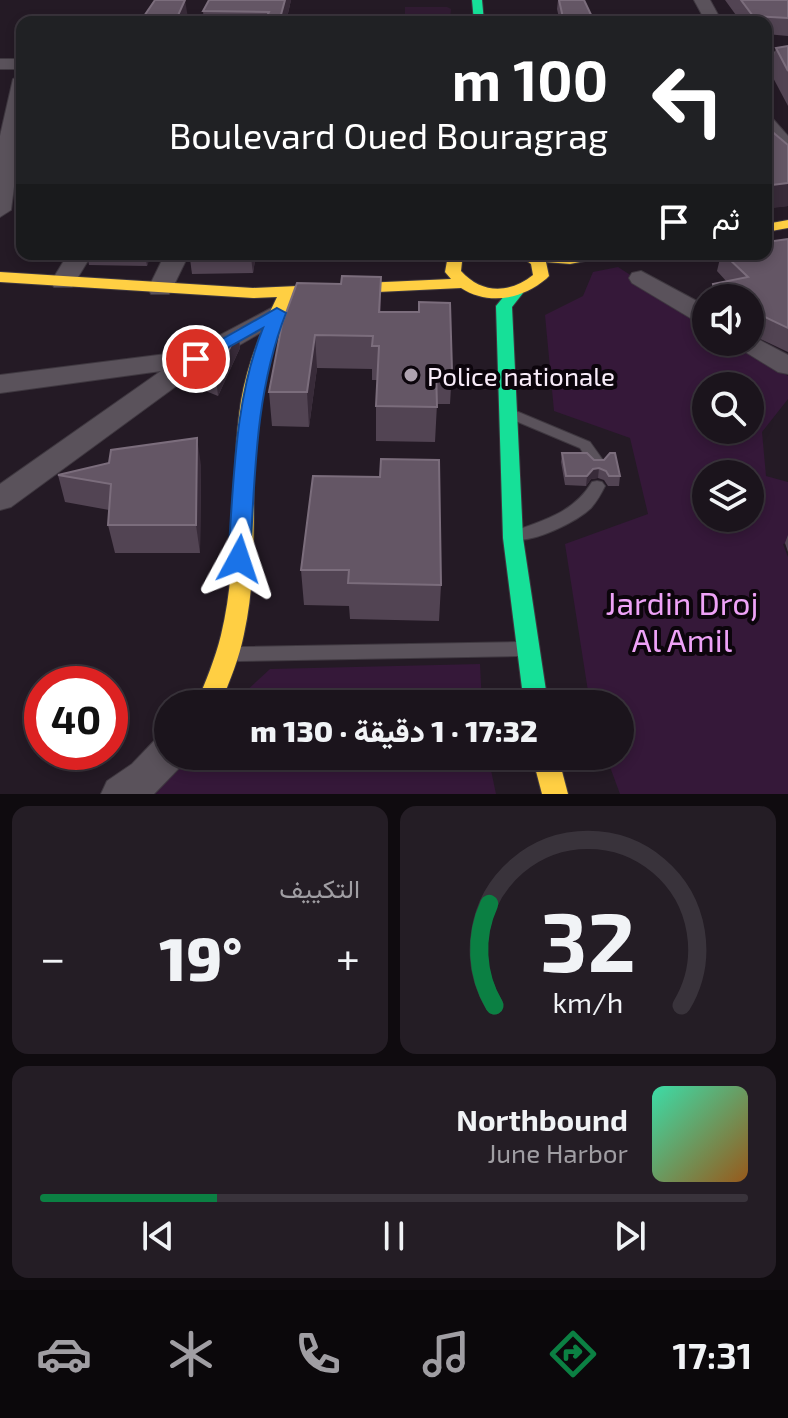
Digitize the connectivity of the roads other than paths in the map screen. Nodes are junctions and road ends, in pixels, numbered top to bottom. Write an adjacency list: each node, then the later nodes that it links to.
1 (16, 107): 4 (street)
2 (772, 130): 3 (street)
3 (788, 148)
4 (0, 210)
5 (76, 260): 12 (street)
6 (174, 260): 13 (street)
7 (456, 260): 10 (street)
8 (532, 260): 14 (street)
9 (0, 277): 12 (street)
10 (457, 277): 14 (street); 15 (street)
11 (641, 278): 16 (street)
12 (63, 282): 13 (street)
13 (160, 289): 15 (street)
14 (503, 298): 21 (street)
15 (282, 303): 18 (street); 27 (street)
16 (692, 309)
17 (764, 352): 19 (street)
18 (196, 359): 20 (street); 24 (street)
19 (788, 366)
20 (0, 384)
21 (508, 413): 22 (lane); 25 (street)
22 (597, 463)
23 (597, 486): 25 (lane)
24 (0, 499)
25 (513, 538): 26 (street)
26 (529, 649): 27 (lane); 29 (street)
27 (231, 654): 28 (street)
28 (214, 690)
29 (534, 690)
30 (154, 768): 32 (street)
31 (549, 770): 33 (street)
32 (121, 794)
33 (555, 794)

